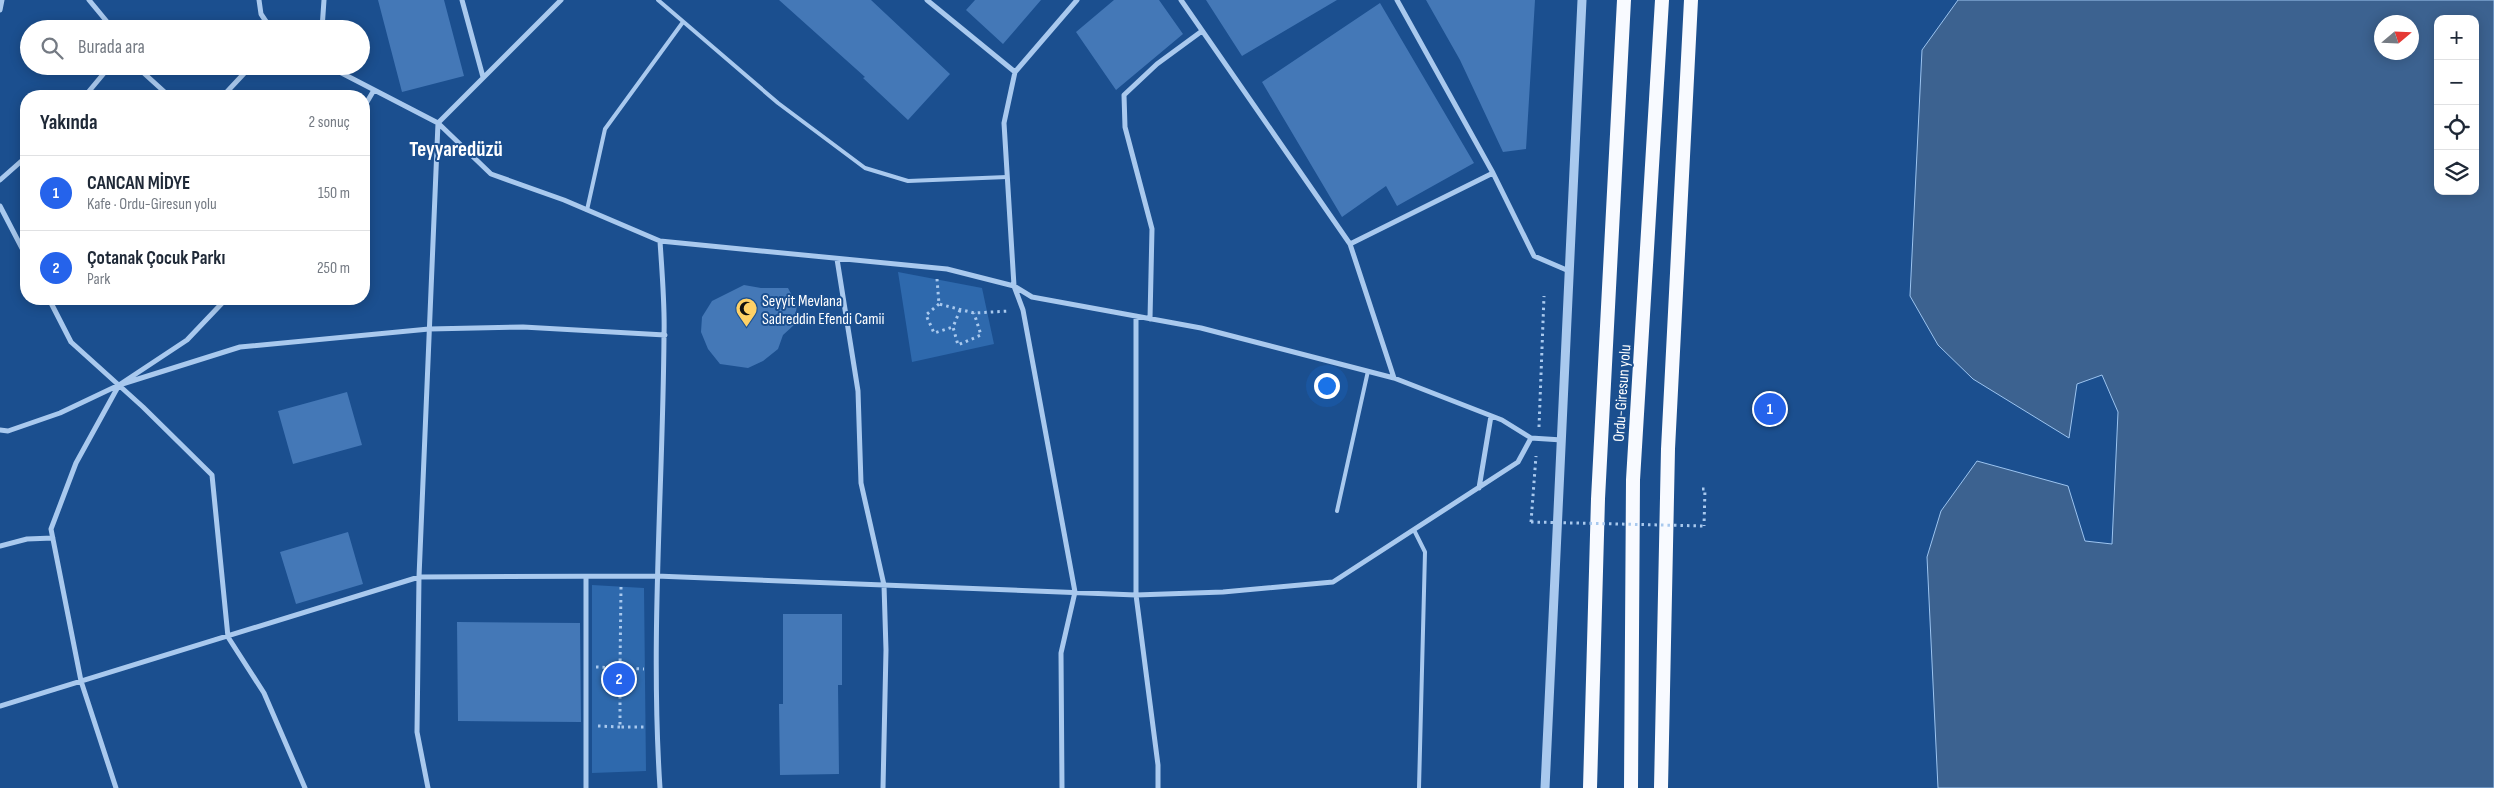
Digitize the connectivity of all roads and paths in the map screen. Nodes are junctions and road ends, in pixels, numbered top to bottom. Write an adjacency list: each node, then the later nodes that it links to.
1 (2, 0): 16 (street)
2 (89, 0): 17 (street)
3 (259, 0): 18 (street)
4 (324, 0): 19 (street)
5 (462, 0): 27 (street)
6 (561, 0): 27 (street)
7 (658, 0): 20 (lane)
8 (927, 0): 22 (street)
9 (1077, 0): 22 (street)
10 (1181, 0): 21 (street)
11 (1397, 0): 35 (street)
12 (1582, 0): 45 (street)
13 (1624, 0): 99 (highway, Ordu-Giresun yolu)
14 (1662, 0): 100 (highway, Ordu-Giresun yolu)
15 (1691, 0): 101 (highway)
16 (0, 10)
17 (106, 20)
18 (265, 20)
19 (323, 20)
20 (683, 22): 36 (lane); 39 (lane)
21 (1202, 31): 42 (street); 55 (street)
22 (1015, 72): 36 (street)
23 (102, 75): 28 (street)
24 (146, 75): 29 (street)
25 (243, 75): 30 (street)
26 (345, 75): 31 (street)
27 (483, 77): 33 (street)
28 (90, 90)
29 (162, 90)
30 (229, 90)
31 (374, 90): 32 (street); 33 (street)
32 (370, 97)
33 (438, 122): 39 (street); 57 (street)
34 (20, 162): 37 (street)
35 (1493, 173): 42 (street); 45 (street)
36 (1007, 177): 46 (street)
37 (0, 180)
38 (0, 206): 41 (street)
39 (587, 210): 40 (street)
40 (660, 241): 43 (street); 58 (street)
41 (20, 244)
42 (1350, 244): 60 (street)
43 (837, 259): 44 (street); 77 (street)
44 (936, 268): 46 (street); 48 (path)
45 (1570, 271): 66 (street)
46 (1014, 286): 52 (street); 54 (street)
47 (1544, 296): 65 (path)
48 (938, 304): 51 (path); 56 (path)
49 (52, 305): 61 (street)
50 (220, 305): 61 (street)
51 (960, 310): 53 (path); 56 (path)
52 (1024, 310): 53 (path); 78 (street)
53 (974, 313): 56 (path)
54 (1136, 316): 55 (street); 79 (street)
55 (1150, 319): 59 (street)
56 (953, 327)
57 (430, 329): 58 (street); 61 (street); 76 (street)
58 (664, 334): 75 (street)
59 (1368, 371): 60 (street); 69 (lane)
60 (1394, 378): 62 (street)
61 (119, 385): 63 (street); 71 (street); 80 (street)
62 (1491, 416): 64 (street); 67 (street)
63 (0, 430)
64 (1531, 438): 65 (street); 67 (street)
65 (1538, 438): 66 (street); 68 (path, bridge)
66 (1562, 440): 98 (street)
67 (1479, 488): 70 (street)
68 (1702, 489)
69 (1337, 511)
70 (1414, 530): 79 (street); 97 (lane)
71 (53, 538): 72 (street); 84 (street)
72 (0, 546)
73 (586, 576): 74 (street); 76 (street); 81 (street)
74 (621, 576): 75 (street); 82 (path)
75 (656, 576): 77 (street); 83 (street)
76 (419, 577): 80 (street); 91 (street)
77 (884, 585): 78 (street); 94 (street)
78 (1076, 592): 79 (street); 95 (street)
79 (1136, 594): 96 (street)
80 (228, 637): 84 (street); 90 (street)
81 (586, 667): 82 (path); 86 (street)
82 (620, 668): 83 (path); 88 (path)
83 (656, 669): 87 (street)
84 (80, 681): 85 (street); 89 (street)
85 (0, 706)
86 (587, 726): 88 (path); 92 (street)
87 (656, 727): 88 (path); 93 (street)
88 (620, 728)
89 (116, 788)
90 (305, 788)
91 (428, 788)
92 (586, 788)
93 (660, 788)
94 (883, 788)
95 (1062, 788)
96 (1158, 788)
97 (1419, 788)
98 (1545, 788)
99 (1590, 788)
100 (1631, 788)
101 (1661, 788)

